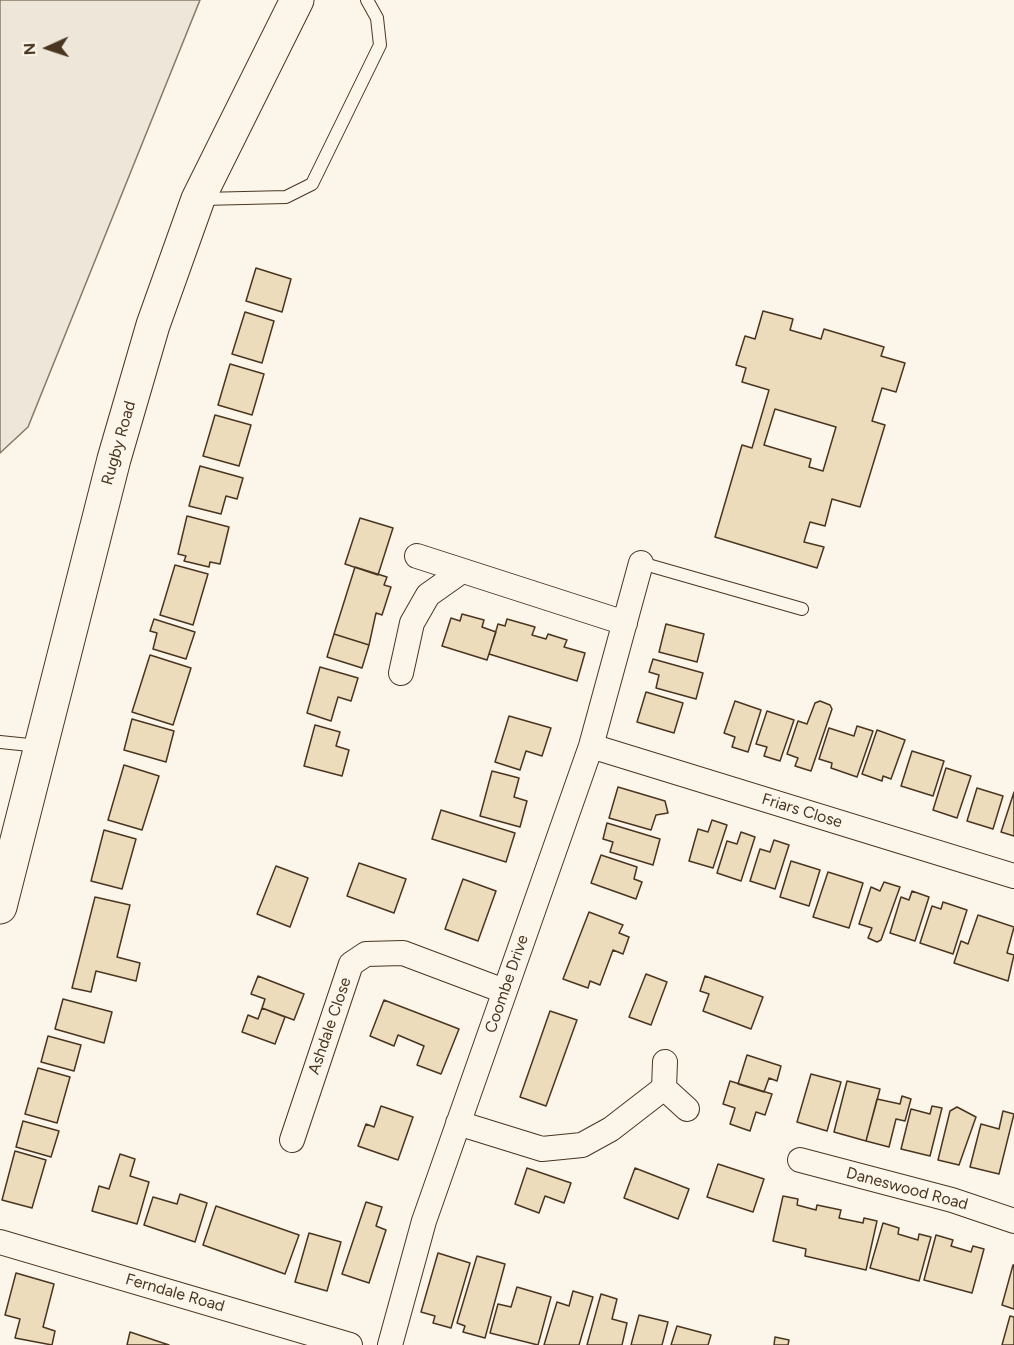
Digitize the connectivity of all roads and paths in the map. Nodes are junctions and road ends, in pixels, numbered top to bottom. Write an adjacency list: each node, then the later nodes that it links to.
1 (297, 0): 3 (main road, Rugby Road)
2 (367, 0): 3 (lane)
3 (198, 199): 11 (main road, Rugby Road)
4 (417, 556): 6 (street)
5 (641, 563): 7 (lane); 8 (street, Coombe Drive)
6 (462, 571): 8 (street); 9 (street)
7 (802, 609)
8 (625, 623): 12 (street, Coombe Drive)
9 (401, 673)
10 (0, 742): 11 (lane)
11 (40, 746): 14 (main road, Rugby Road)
12 (591, 746): 13 (street, Friars Close); 15 (street, Coombe Drive)
13 (1014, 876)
14 (0, 907)
15 (504, 991): 19 (street, Coombe Drive); 20 (street, Ashdale Close)
16 (666, 1062): 17 (street)
17 (664, 1088): 18 (street); 19 (street)
18 (687, 1109)
19 (458, 1123): 25 (street, Coombe Drive)
20 (292, 1140)
21 (800, 1160): 22 (street, Daneswood Road)
22 (1014, 1221)
23 (0, 1242): 24 (street, Ferndale Road)
24 (350, 1345)
25 (390, 1345)

